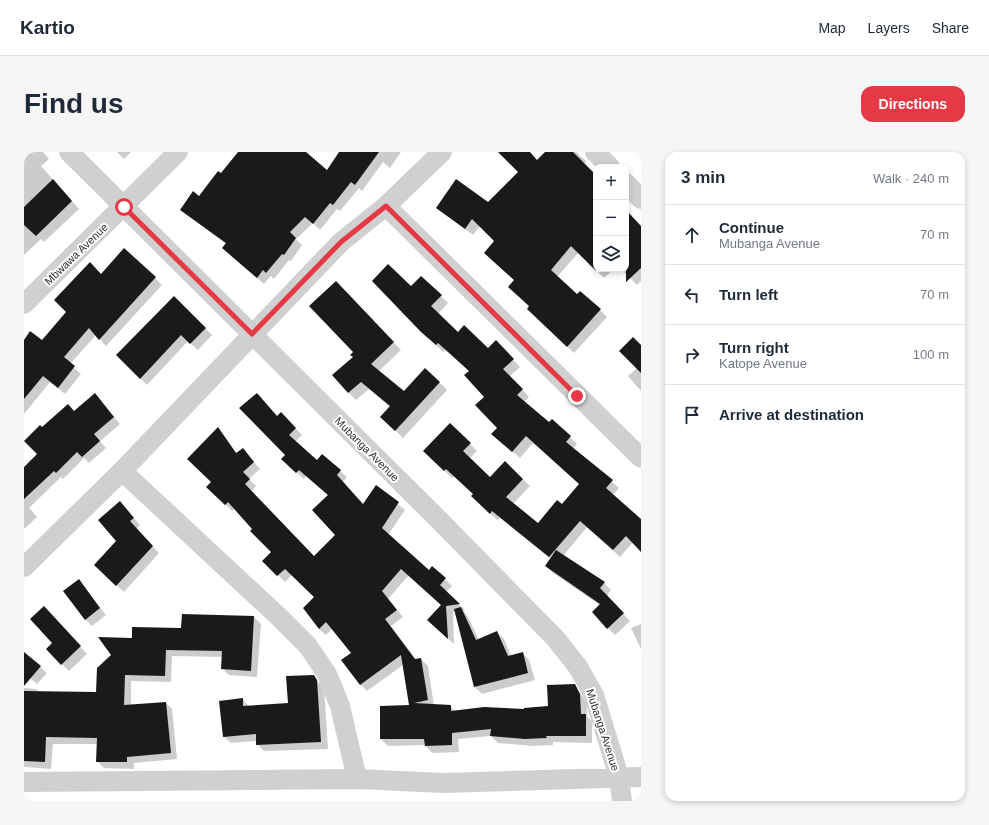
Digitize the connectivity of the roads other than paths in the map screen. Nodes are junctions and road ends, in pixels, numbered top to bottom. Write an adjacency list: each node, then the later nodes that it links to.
1 (69, 152): 9 (street, Mubanga Avenue)
2 (178, 152): 9 (street, Mbwawa Avenue)
3 (442, 152): 8 (street)
4 (595, 152): 5 (street)
5 (607, 164)
6 (629, 186): 7 (street)
7 (641, 199)
8 (386, 206): 11 (street); 12 (street)
9 (124, 207): 10 (street, Mbwawa Avenue); 11 (street, Mubanga Avenue)
10 (24, 304)
11 (252, 334): 13 (street); 15 (street, Mubanga Avenue)
12 (641, 458)
13 (122, 471): 14 (street); 17 (street)
14 (24, 567)
15 (619, 777): 16 (street); 17 (street); 19 (street, Mubanga Avenue)
16 (641, 777)
17 (357, 779): 18 (street)
18 (24, 782)
19 (622, 801)

